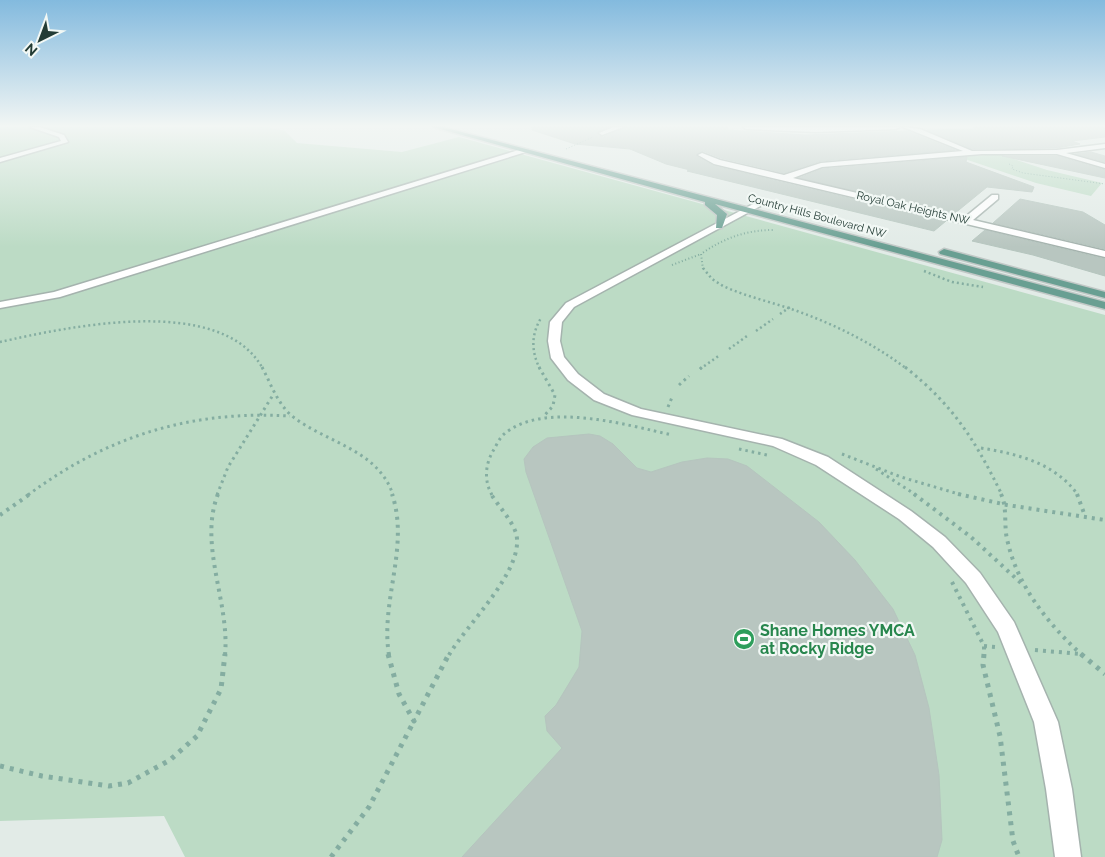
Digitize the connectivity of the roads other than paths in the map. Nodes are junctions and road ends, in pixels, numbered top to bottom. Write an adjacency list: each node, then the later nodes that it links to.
1 (473, 167): 15 (street)
2 (585, 167): 7 (main road, Country Hills Boulevard NW)
3 (617, 167): 9 (main road, Country Hills Boulevard NW)
4 (738, 167): 6 (street, Royal Oak Heights NW)
5 (815, 167): 6 (street)
6 (784, 178): 11 (street, Royal Oak Heights NW)
7 (693, 196): 10 (main road, Country Hills Boulevard NW); 12 (main road)
8 (995, 197): 11 (street)
9 (760, 204): 10 (street); 14 (main road, Country Hills Boulevard NW)
10 (748, 211): 12 (street); 16 (main road, Country Hills Boulevard NW)
11 (966, 221): 13 (street, Royal Oak Heights NW)
12 (720, 226): 17 (street)
13 (1105, 254)
14 (1105, 295)
15 (0, 305)
16 (1105, 306)
17 (1068, 857)

